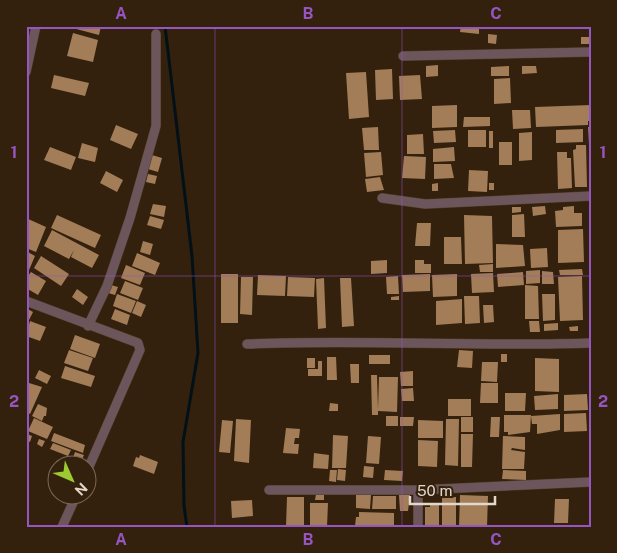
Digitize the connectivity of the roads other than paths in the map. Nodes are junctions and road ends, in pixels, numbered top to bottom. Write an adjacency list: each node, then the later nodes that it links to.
1 (36, 26): 5 (street)
2 (156, 34): 9 (street)
3 (591, 52): 4 (street)
4 (403, 56)
5 (26, 72)
6 (591, 196): 7 (street)
7 (382, 198)
8 (26, 301): 9 (street)
9 (88, 326): 12 (street)
10 (591, 343): 11 (street)
11 (247, 344)
12 (94, 456)
13 (591, 482): 15 (street)
14 (269, 490): 15 (street)
15 (418, 490): 18 (street)
16 (71, 506): 17 (street)
17 (62, 527)
18 (418, 527)

